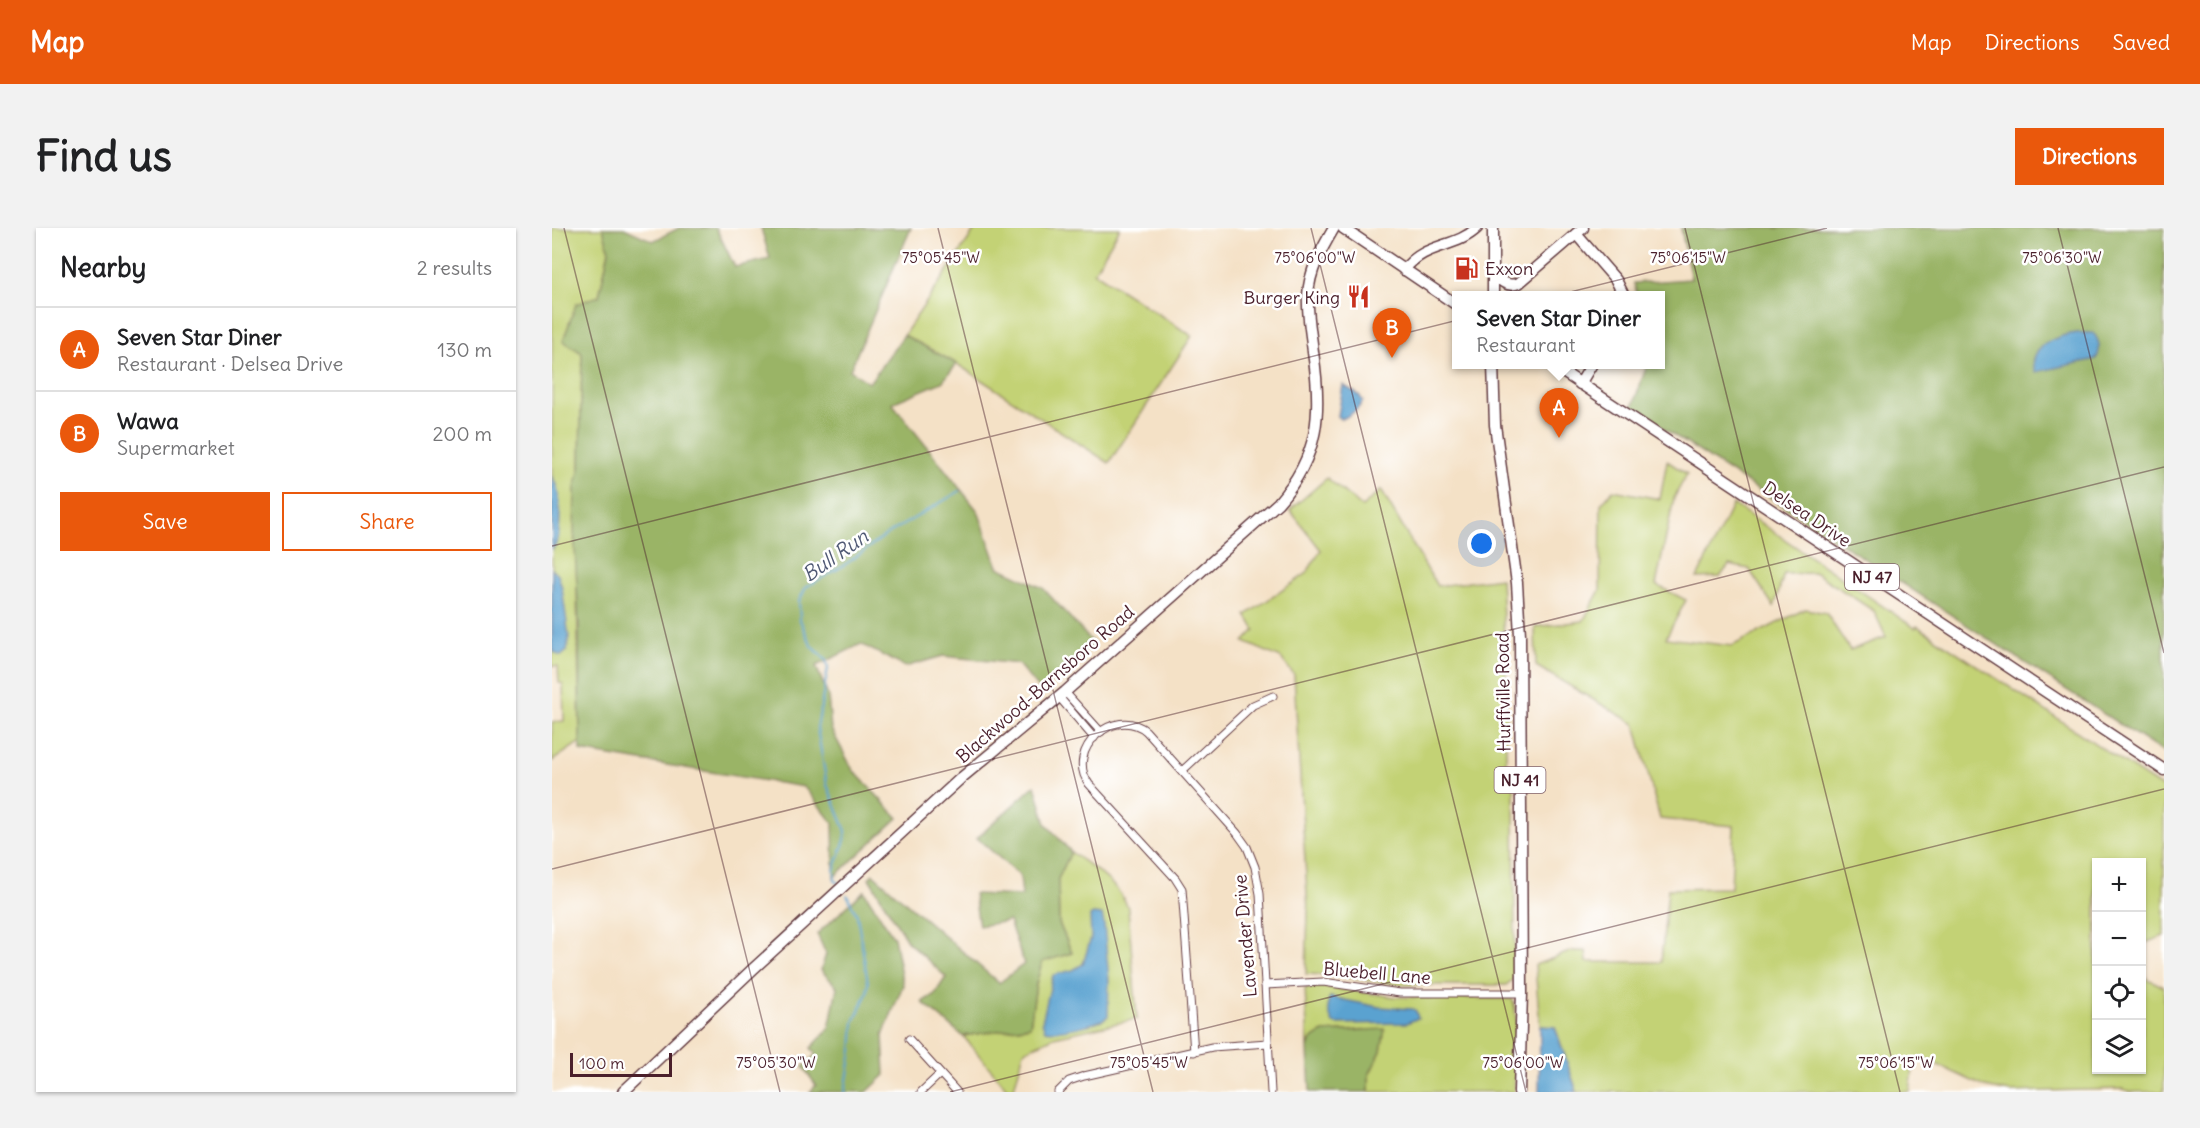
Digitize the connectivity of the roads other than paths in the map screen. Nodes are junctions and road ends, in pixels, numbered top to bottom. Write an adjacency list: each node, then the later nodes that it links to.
1 (1334, 228): 16 (main road, Blackwood-Barnsboro Road)
2 (1343, 228): 6 (main road)
3 (1477, 228): 6 (main road)
4 (1493, 228): 7 (main road)
5 (1579, 231): 7 (main road); 10 (main road)
6 (1404, 270): 11 (main road)
7 (1492, 272): 8 (main road); 9 (main road)
8 (1493, 291)
9 (1498, 291)
10 (1621, 291)
11 (1452, 302)
12 (1493, 369): 23 (main road, Hurffville Road / NJ 41)
13 (1558, 369): 15 (main road, Delsea Drive / NJ 47)
14 (1589, 369): 15 (main road)
15 (1580, 384): 20 (main road, Delsea Drive / NJ 47)
16 (1062, 695): 18 (street); 19 (street); 28 (main road, Blackwood-Barnsboro Road)
17 (1273, 696): 21 (street)
18 (1101, 732): 19 (street, Lavender Drive); 21 (street, Lavender Drive)
19 (1094, 738): 26 (street)
20 (2164, 770)
21 (1182, 771): 22 (street, Lavender Drive)
22 (1265, 985): 23 (street, Bluebell Lane); 25 (street, Lavender Drive)
23 (1522, 993): 33 (main road, Hurffville Road / NJ 41)
24 (909, 1040): 27 (street)
25 (1268, 1043): 26 (street); 32 (street, Lavender Drive)
26 (1194, 1052): 31 (street)
27 (940, 1074): 29 (street); 30 (street)
28 (622, 1092)
29 (921, 1092)
30 (957, 1092)
31 (1058, 1092)
32 (1271, 1092)
33 (1519, 1092)

